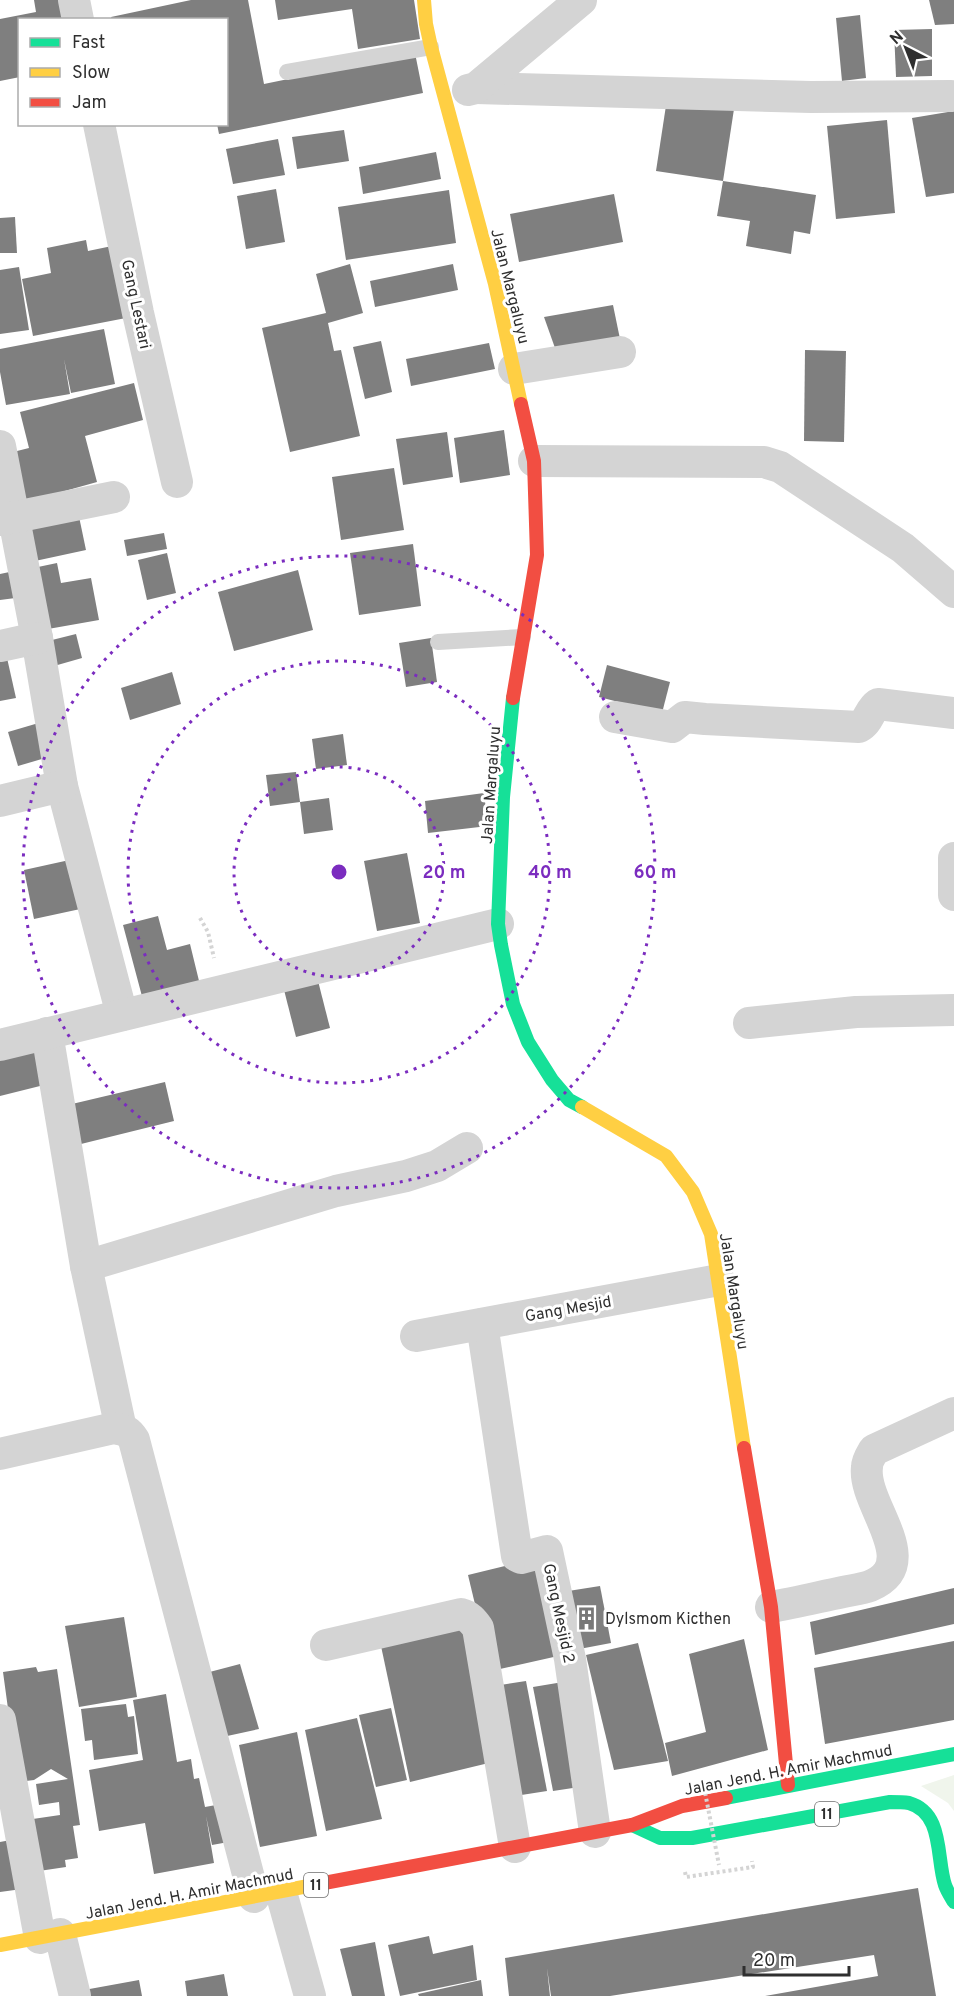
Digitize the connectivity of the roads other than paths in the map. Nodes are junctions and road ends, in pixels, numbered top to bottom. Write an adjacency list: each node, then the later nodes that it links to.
1 (74, 0): 4 (street)
2 (424, 0): 5 (main road, Jalan Margaluyu)
3 (581, 0): 7 (street)
4 (78, 18)
5 (431, 46): 6 (lane); 9 (main road, Jalan Margaluyu)
6 (287, 72)
7 (476, 88): 8 (street); 9 (street)
8 (951, 96)
9 (444, 97): 12 (main road, Jalan Margaluyu)
10 (99, 126): 15 (street, Gang Lestari)
11 (620, 352): 12 (street)
12 (514, 369): 14 (main road, Jalan Margaluyu)
13 (0, 446): 17 (street)
14 (534, 461): 18 (street); 19 (main road, Jalan Margaluyu)
15 (177, 482)
16 (114, 497): 17 (street)
17 (7, 518): 20 (street)
18 (954, 592)
19 (523, 637): 21 (lane); 29 (main road, Jalan Margaluyu)
20 (37, 638): 22 (street); 25 (street)
21 (438, 642)
22 (0, 646)
23 (954, 712): 24 (street)
24 (615, 717)
25 (62, 786): 26 (street); 31 (street)
26 (0, 801)
27 (954, 858): 28 (street)
28 (954, 895)
29 (498, 924): 31 (street); 37 (main road, Jalan Margaluyu)
30 (954, 1010): 32 (street)
31 (122, 1015): 33 (street)
32 (749, 1023)
33 (47, 1033): 34 (street); 36 (street)
34 (0, 1045)
35 (467, 1148): 36 (street)
36 (86, 1266): 41 (street)
37 (719, 1280): 38 (street, Gang Mesjid); 43 (main road, Jalan Margaluyu)
38 (482, 1324): 39 (street, Gang Mesjid); 49 (street, Gang Mesjid 2)
39 (416, 1336)
40 (954, 1413): 43 (street)
41 (121, 1429): 42 (street); 51 (street)
42 (0, 1454)
43 (771, 1607): 47 (main road, Jalan Margaluyu)
44 (326, 1645): 50 (street)
45 (0, 1720): 53 (street)
46 (954, 1754): 47 (main road, Jalan Jend. H. Amir Machmud / 11)
47 (788, 1785): 48 (main road, Jalan Jend. H. Amir Machmud / 11)
48 (632, 1825): 49 (main road, Jalan Jend. H. Amir Machmud / 11); 52 (main road, 11)
49 (595, 1832): 50 (main road, Jalan Jend. H. Amir Machmud / 11)
50 (515, 1847): 51 (main road, Jalan Jend. H. Amir Machmud / 11)
51 (267, 1894): 53 (main road, Jalan Jend. H. Amir Machmud / 11); 56 (street)
52 (954, 1902)
53 (50, 1936): 54 (main road, Jalan Jend. H. Amir Machmud / 11); 55 (street)
54 (0, 1945)
55 (75, 1996)
56 (310, 1996)

